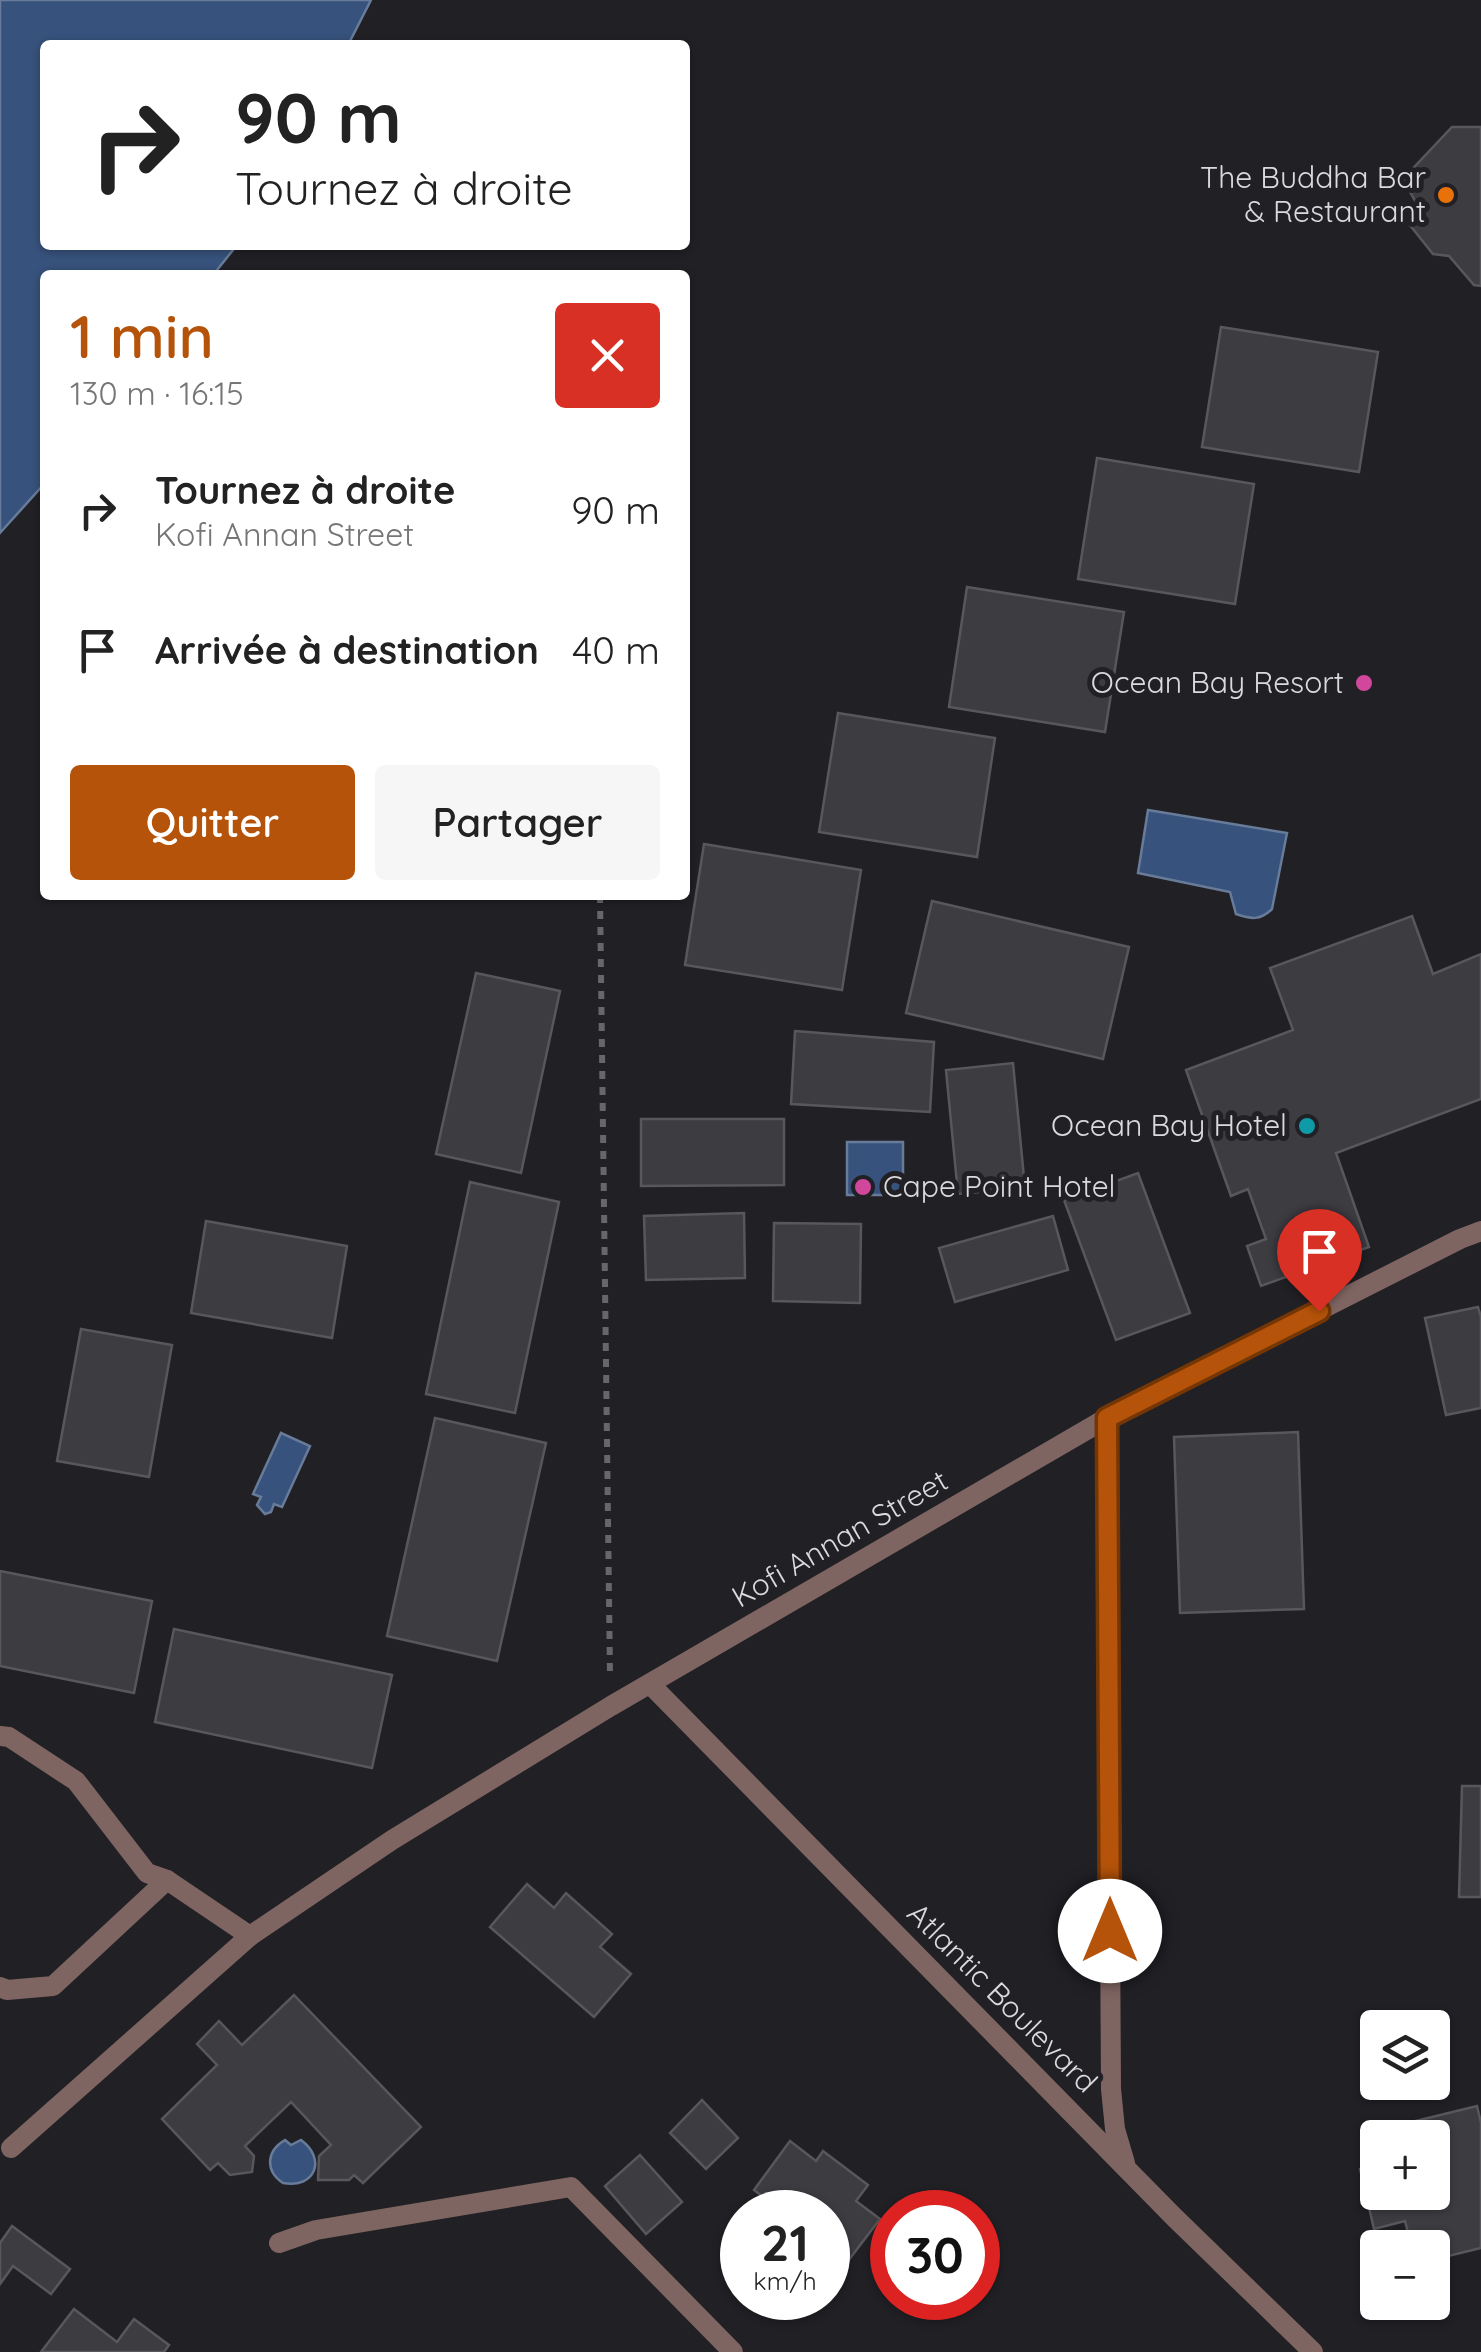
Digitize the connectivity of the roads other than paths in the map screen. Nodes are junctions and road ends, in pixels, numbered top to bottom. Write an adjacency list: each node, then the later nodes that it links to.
1 (1481, 1231): 2 (street, Kofi Annan Street)
2 (1107, 1418): 3 (street, Kofi Annan Street); 9 (street)
3 (651, 1684): 6 (street, Kofi Annan Street); 9 (street, Atlantic Boulevard)
4 (0, 1736): 5 (street)
5 (167, 1880): 6 (street); 7 (street)
6 (250, 1936): 8 (street, Kofi Annan Street)
7 (0, 1987)
8 (11, 2148)
9 (1126, 2165): 12 (street, Atlantic Boulevard)
10 (278, 2243): 11 (street)
11 (733, 2352)
12 (1312, 2352)

